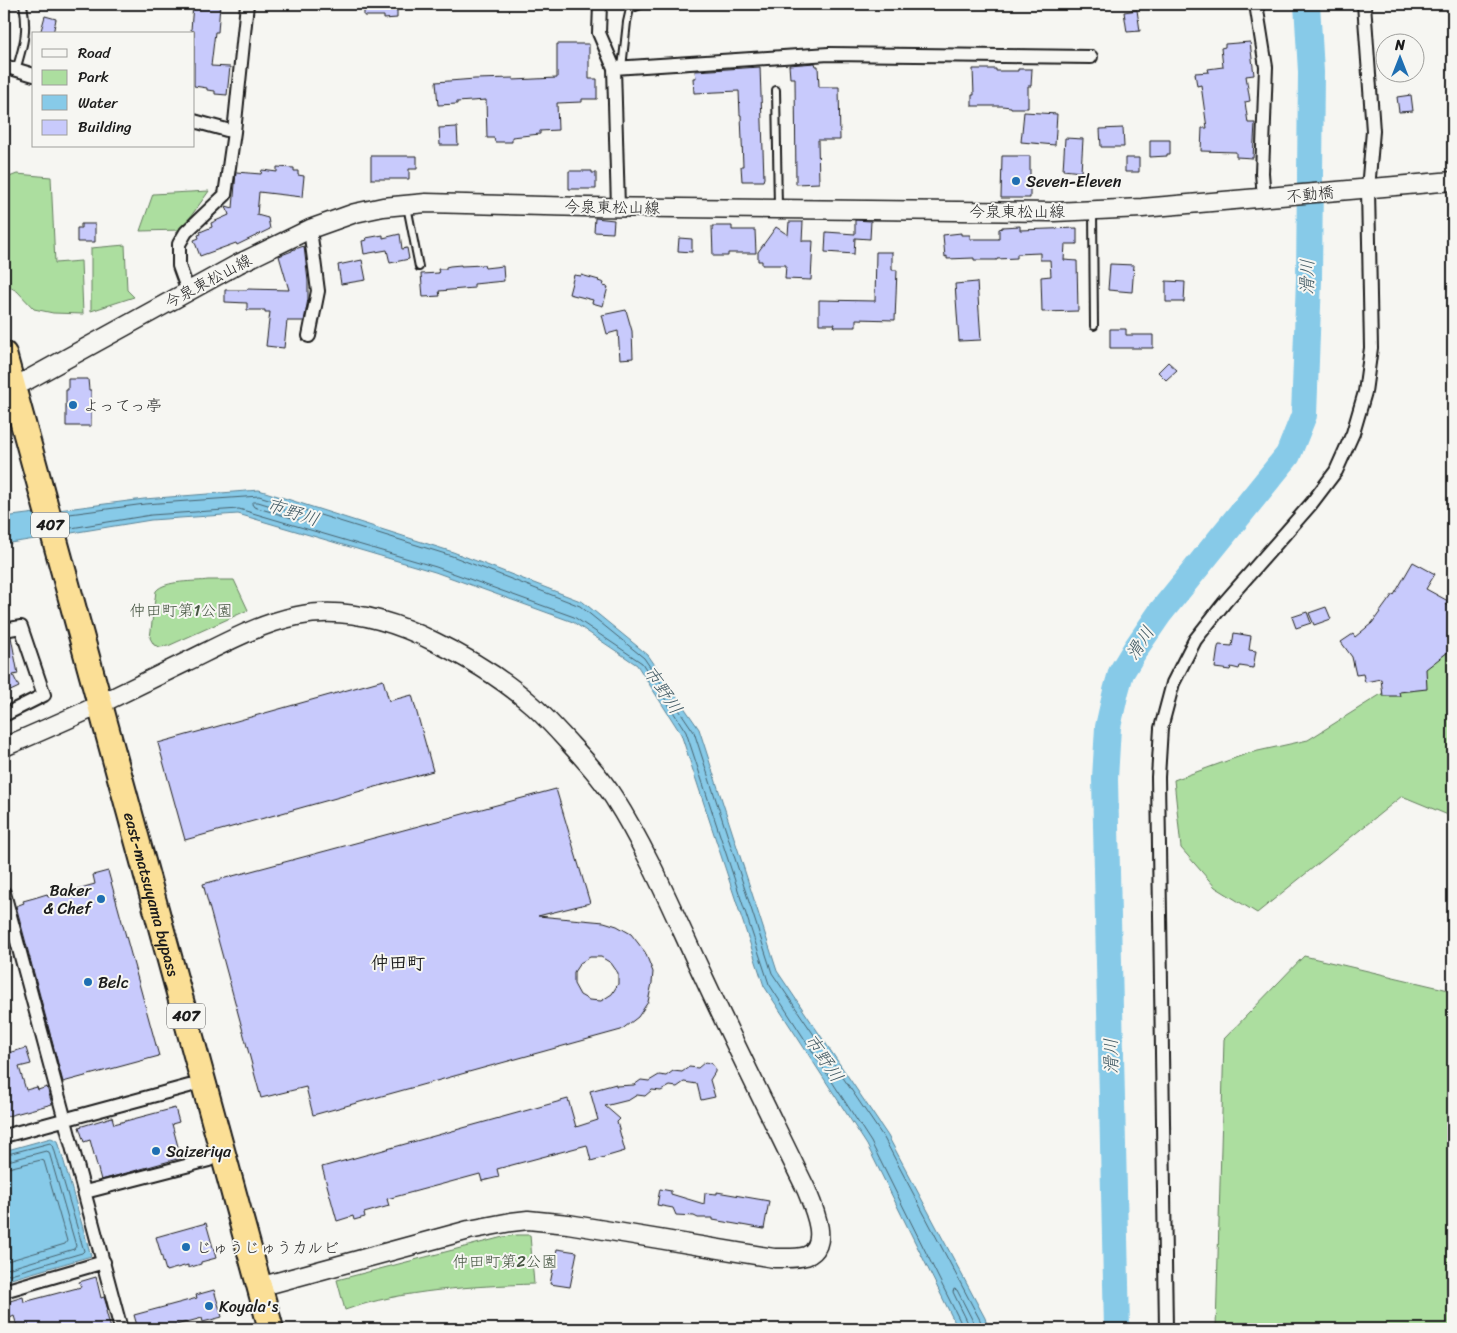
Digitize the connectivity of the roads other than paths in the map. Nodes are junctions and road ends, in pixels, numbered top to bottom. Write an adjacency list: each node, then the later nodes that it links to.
1 (22, 4): 8 (lane)
2 (248, 4): 13 (street)
3 (600, 4): 9 (street)
4 (643, 4): 9 (lane)
5 (1256, 4): 16 (street)
6 (1364, 4): 15 (street)
7 (1092, 57): 9 (street)
8 (10, 68): 10 (street)
9 (618, 68): 18 (street)
10 (32, 74)
11 (776, 90): 19 (lane)
12 (195, 121): 13 (street)
13 (234, 132): 23 (street)
14 (1453, 181): 15 (street)
15 (1362, 189): 16 (street, 不動橋); 44 (street)
16 (1264, 198): 20 (street, 今泉東松山線)
17 (406, 204): 18 (street, 今泉東松山線); 21 (street, 今泉東松山線); 22 (lane)
18 (618, 207): 19 (street, 今泉東松山線)
19 (778, 209): 20 (street, 今泉東松山線)
20 (1094, 210): 24 (lane)
21 (310, 229): 23 (street, 今泉東松山線); 25 (street)
22 (419, 267)
23 (188, 292): 27 (street, 今泉東松山線)
24 (1094, 326)
25 (309, 336)
26 (4, 354): 27 (highway, 407)
27 (7, 395): 29 (highway, east-matsuyama bypass / 407)
28 (4, 630): 30 (street)
29 (93, 707): 31 (street); 33 (highway, east-matsuyama bypass / 407); 39 (highway, east-matsuyama bypass / 407); 39 (street)
30 (4, 715)
31 (4, 747)
32 (4, 893): 34 (street)
33 (189, 1086): 34 (street); 36 (highway, east-matsuyama bypass / 407)
34 (65, 1120): 35 (street); 37 (street)
35 (4, 1136)
36 (209, 1160): 37 (street); 42 (highway, east-matsuyama bypass / 407)
37 (85, 1192): 38 (street)
38 (104, 1262): 40 (street); 41 (street)
39 (259, 1287): 43 (highway, east-matsuyama bypass / 407)
40 (4, 1290)
41 (121, 1329)
42 (256, 1329)
43 (270, 1329)
44 (1166, 1329)

